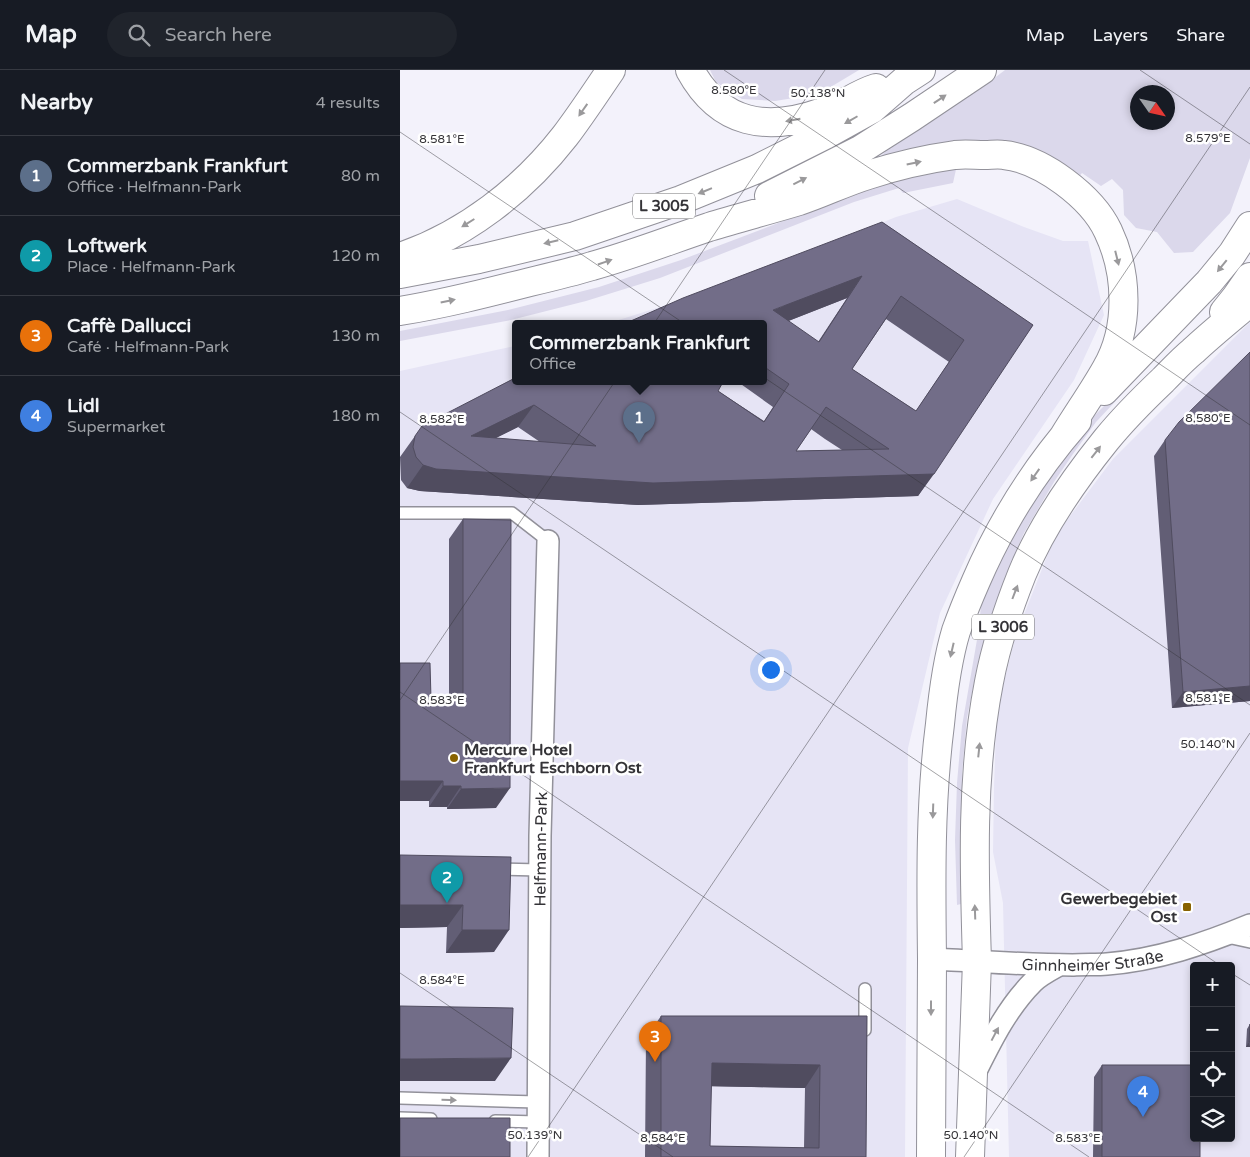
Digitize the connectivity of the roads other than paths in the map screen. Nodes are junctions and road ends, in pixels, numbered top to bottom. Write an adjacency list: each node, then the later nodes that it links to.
1 (611, 70): 7 (main road, one-way to 7)
2 (690, 70): 4 (main road, one-way to 2)
3 (982, 70): 6 (main road, L 3005, one-way to 3)
4 (912, 76): 8 (main road, L 3005, one-way to 8)
5 (1250, 226): 13 (main road, one-way to 13)
6 (710, 227): 11 (main road, L 3005, one-way to 6); 13 (main road, one-way to 13)
7 (400, 257)
8 (400, 274)
9 (1250, 277): 12 (main road)
10 (1250, 302): 12 (main road)
11 (400, 311)
12 (1191, 352): 22 (main road, L 3006, one-way to 12)
13 (1064, 436): 21 (main road, L 3006, one-way to 21)
14 (400, 513): 15 (lane)
15 (548, 541): 17 (street, Helfmann-Park)
16 (484, 869): 17 (lane)
17 (540, 870): 28 (street, Helfmann-Park)
18 (1250, 925): 19 (street, Ginnheimer Straße)
19 (1223, 936): 20 (lane); 23 (street, Ginnheimer Straße)
20 (1250, 942)
21 (932, 959): 22 (street, Ginnheimer Straße); 33 (main road, L 3006, one-way to 33)
22 (976, 961): 23 (street, Ginnheimer Straße); 26 (main road, L 3006)
23 (1059, 965): 26 (street, one-way to 23)
24 (865, 990): 25 (lane)
25 (865, 1039)
26 (972, 1077): 34 (main road, L 3006)
27 (400, 1098): 28 (lane, one-way to 28)
28 (538, 1112): 31 (lane); 32 (street, Helfmann-Park)
29 (400, 1118): 30 (lane)
30 (440, 1119)
31 (480, 1120)
32 (538, 1157)
33 (932, 1157)
34 (970, 1157)

